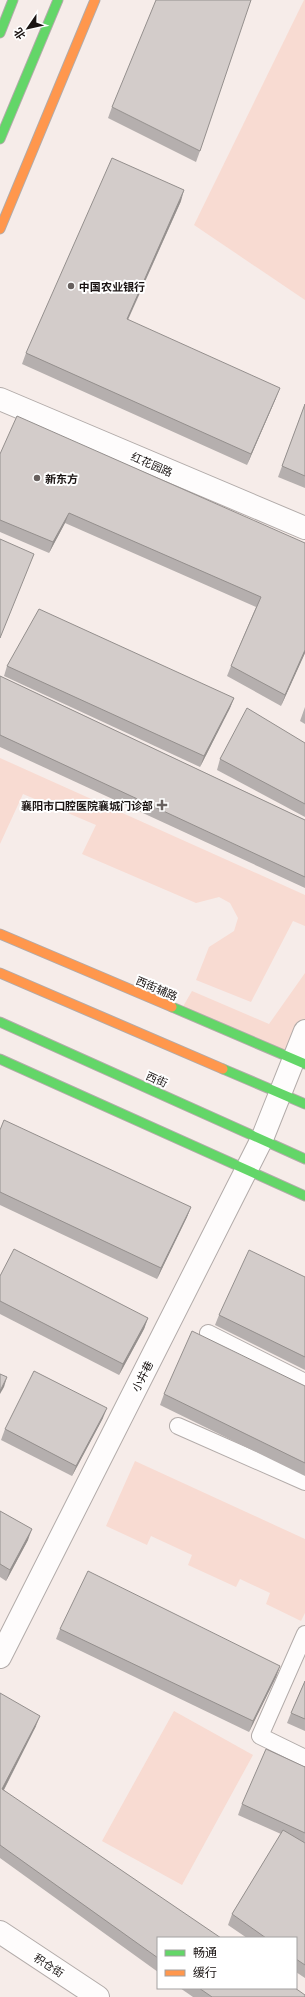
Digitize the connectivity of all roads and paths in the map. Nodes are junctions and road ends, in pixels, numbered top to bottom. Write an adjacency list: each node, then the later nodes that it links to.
1 (13, 0): 4 (street)
2 (58, 0): 5 (street)
3 (95, 0): 6 (street)
4 (0, 33)
5 (0, 139)
6 (0, 229)
7 (0, 399): 8 (street, 红花园路)
8 (305, 528)
9 (0, 934): 14 (street, 西街辅路)
10 (0, 974): 15 (street)
11 (0, 1022): 17 (street, 西街)
12 (305, 1031): 14 (street, 小井巷)
13 (0, 1058): 19 (street)
14 (300, 1061): 15 (street, 小井巷)
15 (281, 1093): 16 (street); 17 (street, 小井巷)
16 (305, 1104)
17 (262, 1139): 18 (street, 西街); 19 (street, 小井巷)
18 (305, 1159)
19 (247, 1169): 20 (street); 26 (street, 小井巷)
20 (305, 1196)
21 (208, 1333): 22 (lane)
22 (305, 1382)
23 (178, 1426): 24 (lane)
24 (305, 1482)
25 (305, 1634): 27 (lane)
26 (0, 1657)
27 (305, 1758)
28 (0, 1932): 29 (street, 积仓街)
29 (98, 1997)

